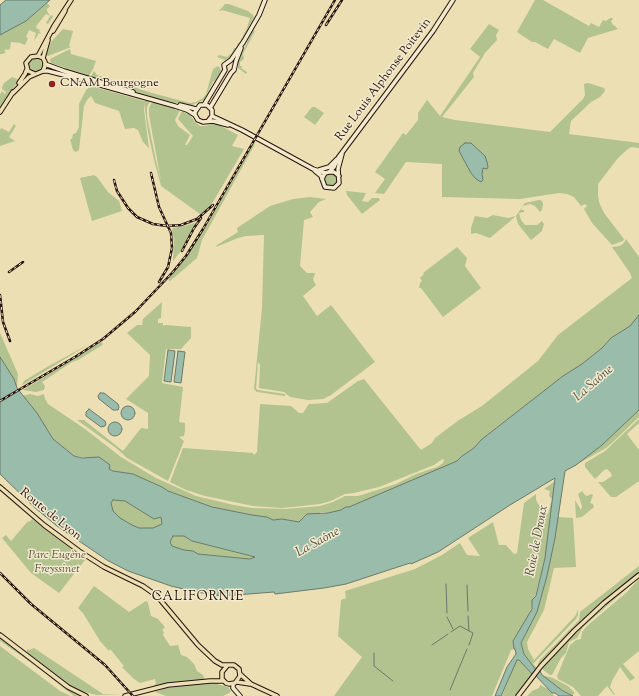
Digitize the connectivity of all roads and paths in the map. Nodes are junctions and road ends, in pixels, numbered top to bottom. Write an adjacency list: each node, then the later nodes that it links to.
1 (265, 0): 4 (main road)
2 (453, 0): 24 (main road, Rue Louis Alphonse Poitevin)
3 (70, 2): 5 (main road); 6 (main road)
4 (244, 40): 7 (main road); 9 (main road)
5 (38, 56): 6 (main road); 10 (main road)
6 (43, 58): 8 (main road)
7 (228, 62): 9 (main road); 11 (main road)
8 (45, 64): 12 (main road); 18 (main road)
9 (234, 65): 13 (main road)
10 (27, 69): 14 (main road); 15 (main road)
11 (225, 70): 13 (main road); 16 (main road)
12 (43, 71): 14 (main road); 20 (main road)
13 (231, 73): 17 (main road)
14 (35, 74): 15 (main road)
15 (13, 93): 19 (main road)
16 (204, 105): 17 (main road); 18 (main road)
17 (210, 108): 21 (main road)
18 (196, 109): 20 (main road)
19 (0, 112)
20 (195, 115): 22 (main road)
21 (212, 116): 22 (main road); 23 (main road)
22 (208, 121): 23 (main road)
23 (238, 128): 26 (main road)
24 (343, 151): 25 (main road, Rue Louis Alphonse Poitevin); 28 (main road, Rue Louis Alphonse Poitevin)
25 (338, 158): 26 (main road); 27 (main road, Rue Louis Alphonse Poitevin)
26 (313, 169): 27 (main road); 29 (main road)
27 (327, 172): 28 (main road); 29 (main road)
28 (339, 176): 29 (main road)
29 (322, 179)
30 (0, 486): 33 (main road, Route de Lyon)
31 (639, 575): 46 (main road)
32 (0, 635): 42 (main road)
33 (217, 663): 34 (main road, Route de Lyon); 35 (main road, Route de Lyon)
34 (228, 666): 35 (main road); 36 (main road)
35 (221, 672): 37 (main road); 38 (main road)
36 (240, 674): 39 (main road); 41 (main road)
37 (210, 680): 38 (main road); 43 (main road)
38 (224, 681): 40 (main road)
39 (238, 682): 40 (main road); 41 (main road)
40 (233, 684): 44 (main road)
41 (251, 684): 45 (main road)
42 (86, 696)
43 (126, 696)
44 (240, 696)
45 (277, 696)
46 (518, 696)

